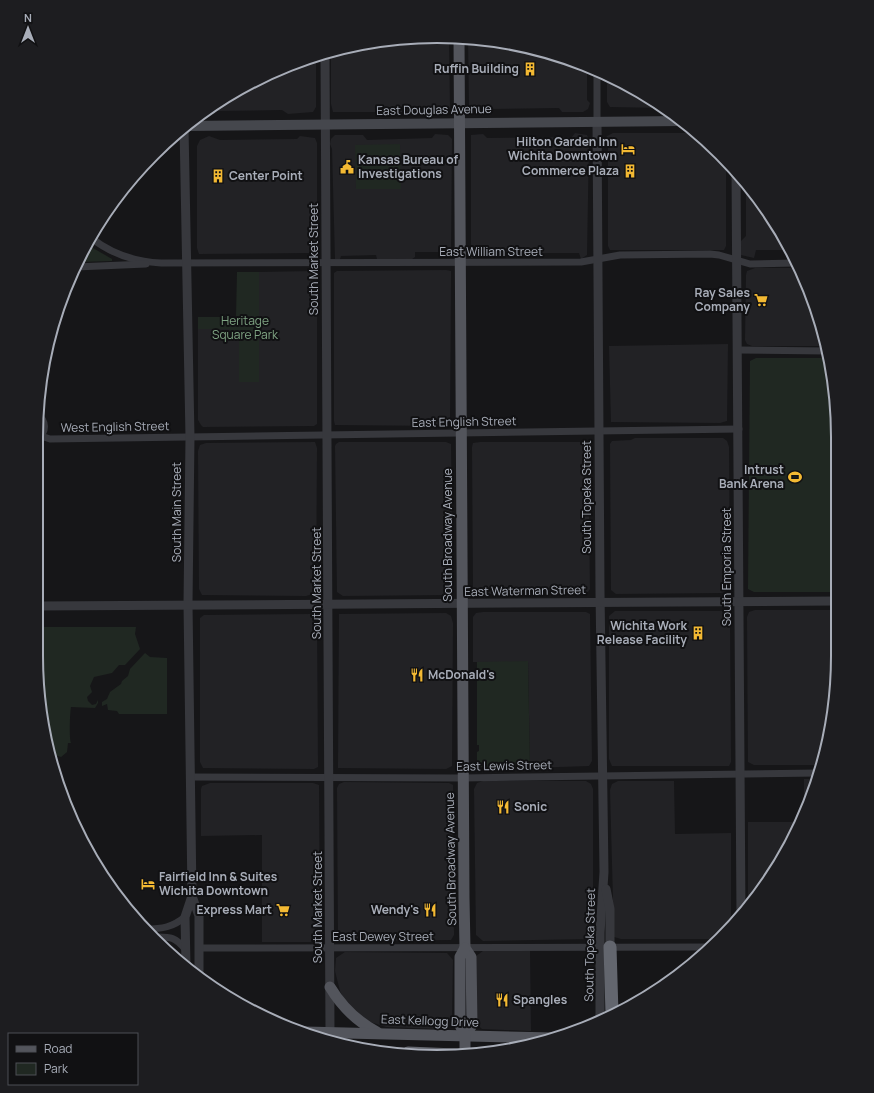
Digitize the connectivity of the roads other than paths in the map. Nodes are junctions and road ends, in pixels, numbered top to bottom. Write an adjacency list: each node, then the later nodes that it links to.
1 (459, 44): 6 (main road, South Broadway Avenue)
2 (325, 59): 7 (street, South Market Street)
3 (597, 77): 4 (street)
4 (597, 121): 5 (main road, East Douglas Avenue); 6 (main road, East Douglas Avenue); 12 (street, South Topeka Street)
5 (673, 121)
6 (460, 123): 7 (main road, East Douglas Avenue); 16 (main road, South Broadway Avenue)
7 (325, 124): 8 (main road, East Douglas Avenue); 18 (street, South Market Street)
8 (194, 127)
9 (185, 134): 15 (street, South Main Street)
10 (736, 181): 13 (street, South Emporia Street)
11 (96, 241): 14 (street)
12 (598, 260): 13 (street, East William Street); 16 (street, East William Street); 25 (street, South Topeka Street)
13 (737, 260): 17 (street, East William Street); 20 (street, South Emporia Street)
14 (160, 263): 15 (street, East William Street); 19 (street)
15 (186, 263): 18 (street, East William Street); 28 (street, South Main Street)
16 (461, 263): 18 (street, East William Street); 26 (main road, South Broadway Avenue)
17 (790, 263)
18 (326, 264): 27 (street, South Market Street)
19 (82, 267)
20 (738, 350): 21 (street); 23 (street, South Emporia Street)
21 (821, 351)
22 (44, 421): 24 (street)
23 (739, 429): 25 (street, East English Street); 31 (street, South Emporia Street)
24 (43, 430)
25 (599, 430): 26 (street, East English Street); 32 (street, South Topeka Street)
26 (461, 433): 27 (street, East English Street); 35 (main road, South Broadway Avenue)
27 (328, 435): 28 (street, East English Street); 34 (street, South Market Street)
28 (190, 436): 29 (street, West English Street); 33 (street, South Main Street)
29 (43, 438)
30 (831, 601): 31 (street, East Waterman Street)
31 (738, 602): 32 (street, East Waterman Street); 38 (street, South Emporia Street)
32 (600, 603): 35 (street, East Waterman Street); 39 (street, South Topeka Street)
33 (188, 604): 34 (street, East Waterman Street); 36 (street, East Waterman Street); 40 (street, South Main Street)
34 (329, 604): 35 (street, East Waterman Street); 41 (street, South Market Street)
35 (462, 604): 42 (main road, South Broadway Avenue)
36 (43, 606)
37 (813, 773): 38 (street, East Lewis Street)
38 (739, 774): 39 (street, East Lewis Street); 44 (street, South Emporia Street)
39 (602, 775): 42 (street, East Lewis Street); 48 (street, South Topeka Street)
40 (191, 777): 41 (street, East Lewis Street); 43 (street, South Main Street)
41 (329, 777): 42 (street, East Lewis Street); 51 (street, South Market Street)
42 (463, 778): 52 (main road, South Broadway Avenue)
43 (192, 896): 45 (street, South Main Street); 50 (street, South Main Street)
44 (740, 908)
45 (186, 917): 46 (street); 53 (street, South Main Street)
46 (153, 929)
47 (160, 937): 53 (street)
48 (605, 947): 49 (street, East Dewey Street); 52 (street, East Dewey Street); 57 (highway); 58 (street, South Topeka Street)
49 (703, 947)
50 (200, 948): 51 (street, East Dewey Street); 55 (street, South Main Street)
51 (330, 948): 52 (street, East Dewey Street); 56 (street, South Market Street)
52 (465, 948): 62 (main road, South Broadway Avenue)
53 (186, 950): 54 (street, South Main Street)
54 (186, 960)
55 (200, 971)
56 (330, 987): 59 (main road); 60 (street, South Market Street)
57 (611, 1009)
58 (600, 1014)
59 (379, 1033): 61 (main road, East Kellogg Drive); 62 (main road, East Kellogg Drive)
60 (330, 1036)
61 (332, 1036)
62 (465, 1036): 63 (main road, East Kellogg Drive); 64 (main road, South Broadway Avenue)
63 (536, 1038)
64 (465, 1049)

